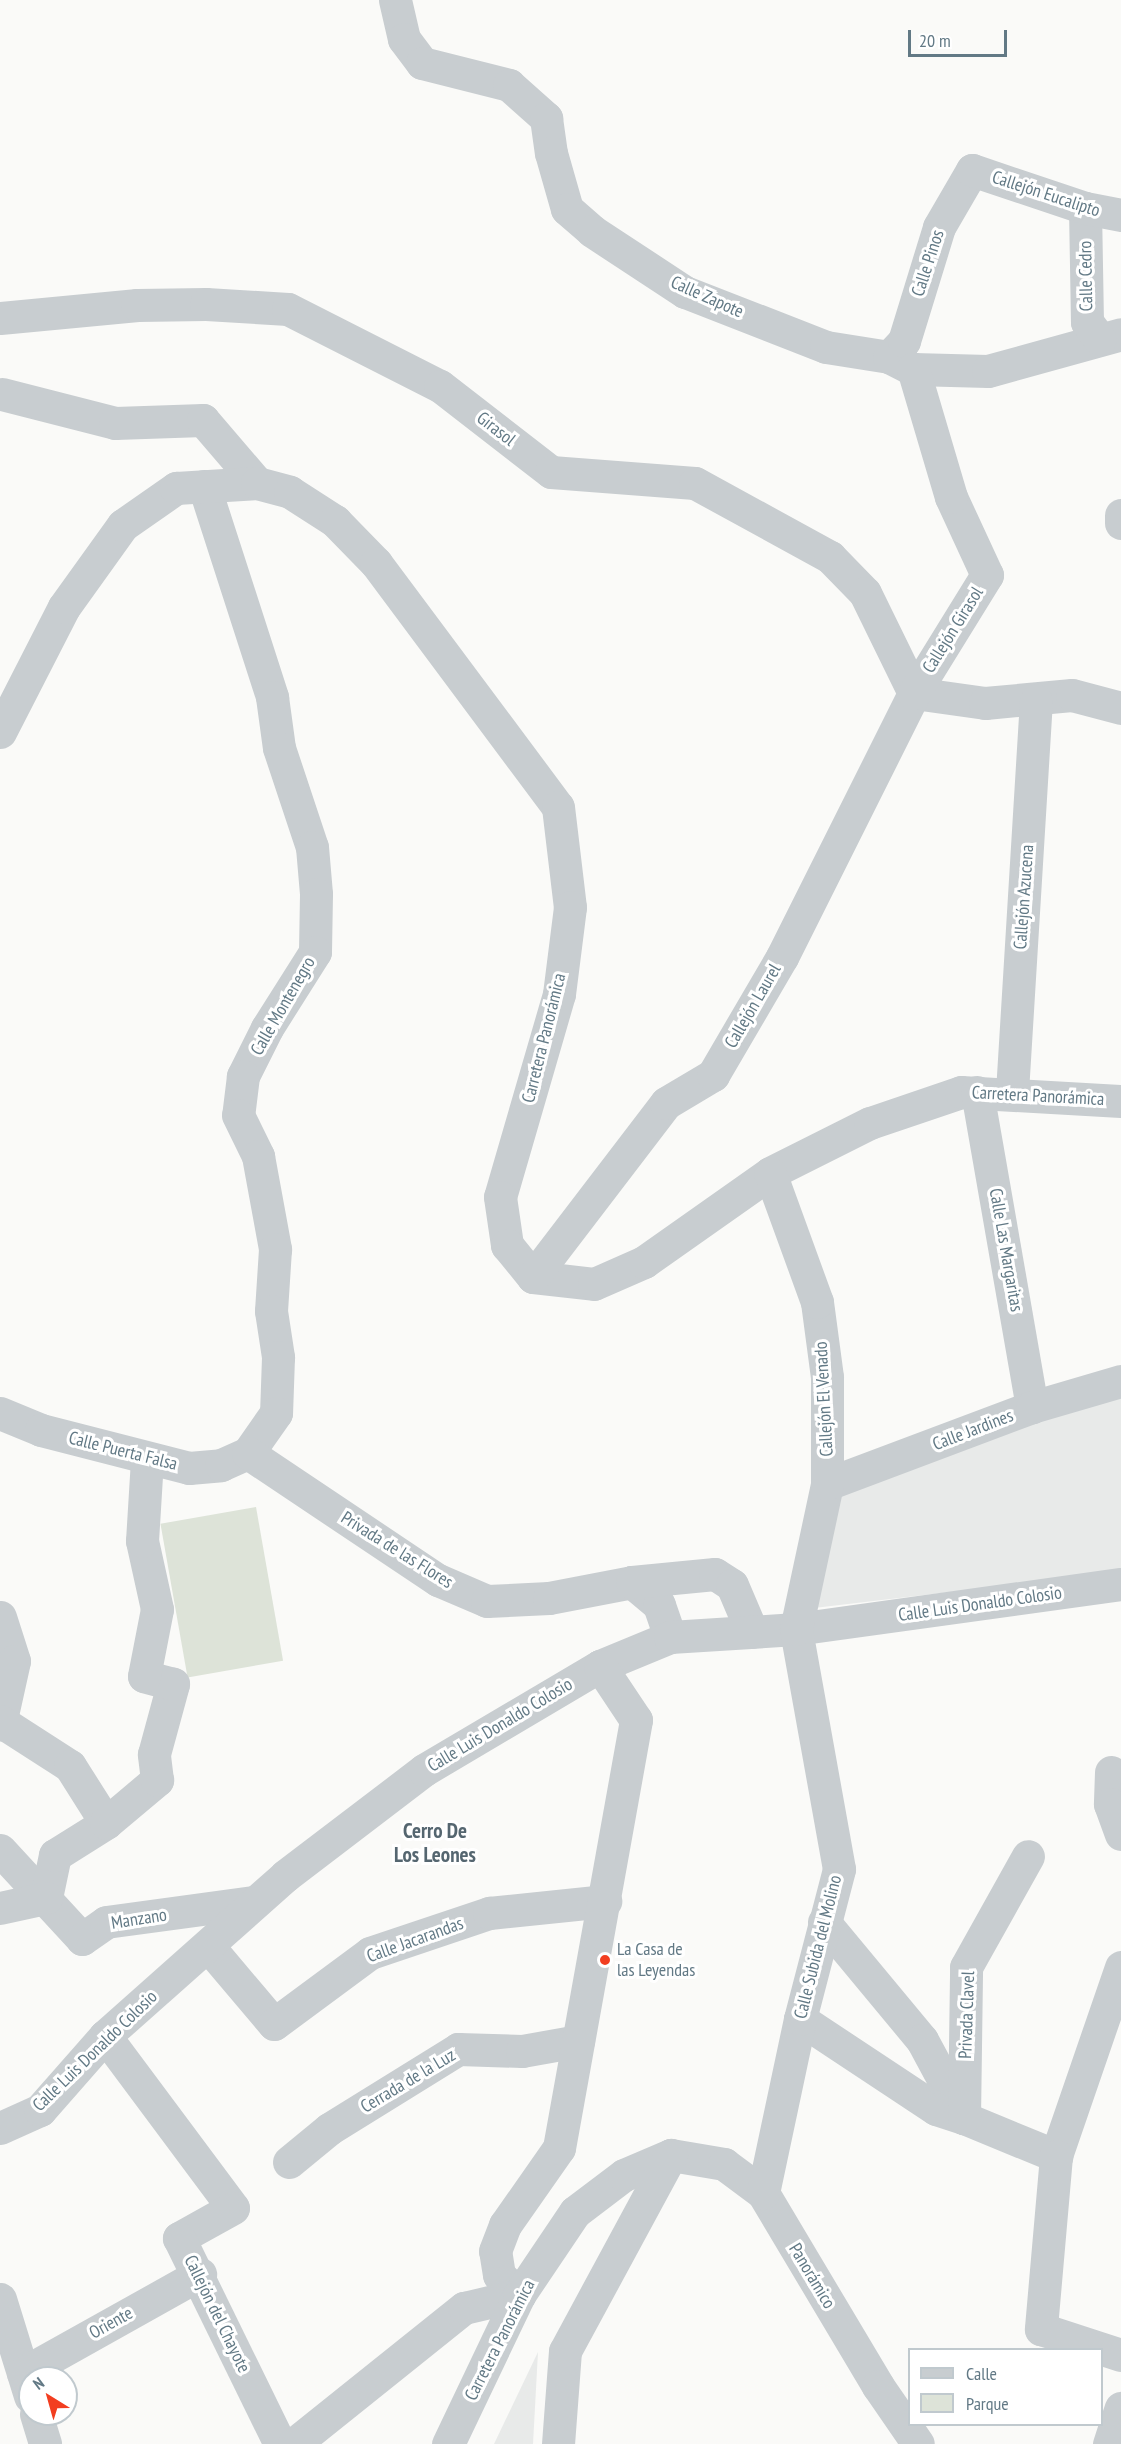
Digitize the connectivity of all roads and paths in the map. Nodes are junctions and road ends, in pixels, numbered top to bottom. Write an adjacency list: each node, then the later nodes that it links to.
1 (395, 0): 7 (street, Calle Zapote)
2 (972, 170): 3 (street, Callejón Eucalipto); 7 (street, Calle Pinos)
3 (1085, 208): 4 (street, Callejón Eucalipto); 6 (street, Calle Cedro)
4 (1121, 215)
5 (0, 318): 13 (street, Girasol)
6 (1110, 337): 7 (street, Calle Zapote)
7 (901, 363): 13 (street, Callejón Girasol)
8 (2, 394): 9 (street)
9 (257, 483): 10 (street, Carretera Panorámica); 21 (street, Carretera Panorámica)
10 (204, 486): 16 (street, Carretera Panorámica); 25 (street, Calle Montenegro)
11 (1121, 514): 12 (street)
12 (1121, 524)
13 (914, 693): 14 (street, Callejón Girasol); 21 (street, Callejón Laurel)
14 (1036, 701): 15 (street, Callejón Girasol); 18 (street, Callejón Azucena)
15 (1121, 708)
16 (0, 732)
17 (977, 1092): 18 (street, Carretera Panorámica); 20 (street, Carretera Panorámica); 23 (street, Calle Las Margaritas)
18 (1012, 1092): 19 (street, Carretera Panorámica)
19 (1121, 1101)
20 (770, 1173): 21 (street, Carretera Panorámica); 27 (street, Callejón El Venado)
21 (533, 1277)
22 (1121, 1381): 23 (street, Calle Jardines)
23 (1032, 1407): 27 (street, Calle Jardines)
24 (0, 1413): 26 (street, Calle Puerta Falsa)
25 (248, 1453): 26 (street, Calle Puerta Falsa); 28 (street, Privada de las Flores)
26 (147, 1460): 37 (street)
27 (827, 1484): 31 (street, Callejón El Venado)
28 (632, 1582): 32 (street, Privada de las Flores); 33 (street)
29 (1121, 1584): 31 (street, Calle Luis Donaldo Colosio)
30 (0, 1617): 35 (street)
31 (796, 1629): 32 (street, Calle Luis Donaldo Colosio); 45 (street, Calle Subida del Molino)
32 (752, 1632): 33 (street, Calle Luis Donaldo Colosio)
33 (670, 1637): 34 (street, Calle Luis Donaldo Colosio)
34 (600, 1666): 42 (street); 43 (street, Calle Luis Donaldo Colosio)
35 (1, 1722): 37 (street)
36 (1111, 1772): 38 (street)
37 (105, 1823): 41 (street)
38 (1121, 1834)
39 (0, 1850): 41 (street)
40 (1028, 1856): 51 (street, Privada Clavel)
41 (46, 1898): 43 (street, Manzano); 44 (street)
42 (605, 1901): 46 (street, Calle Jacarandas); 50 (street)
43 (253, 1902): 46 (street, Calle Luis Donaldo Colosio)
44 (0, 1908)
45 (824, 1922): 48 (street, Calle Subida del Molino); 51 (street)
46 (208, 1946): 49 (street, Calle Luis Donaldo Colosio)
47 (1121, 1967): 54 (street)
48 (800, 2019): 51 (street); 57 (street, Calle Subida del Molino)
49 (105, 2036): 52 (street, Calle Luis Donaldo Colosio); 59 (street, Callejón del Chayote)
50 (578, 2041): 55 (street, Cerrada de la Luz); 56 (street)
51 (964, 2118): 54 (street)
52 (0, 2128)
53 (671, 2156): 57 (street, Panorámico); 58 (street, Carretera Panorámica); 73 (street)
54 (1056, 2156): 62 (street)
55 (289, 2162)
56 (534, 2179): 58 (street); 60 (street)
57 (763, 2193): 74 (street, Panorámico)
58 (575, 2212): 60 (street, Carretera Panorámica)
59 (200, 2274): 66 (street, Oriente); 70 (street, Callejón del Chayote)
60 (519, 2295): 71 (street); 72 (street, Carretera Panorámica)
61 (0, 2299): 65 (street)
62 (1099, 2348)
63 (1103, 2349): 64 (street)
64 (1121, 2355)
65 (21, 2366)
66 (55, 2366)
67 (1121, 2408): 75 (street)
68 (40, 2426): 69 (street)
69 (45, 2444)
70 (280, 2444)
71 (294, 2444)
72 (448, 2444)
73 (558, 2444)
74 (918, 2444)
75 (1109, 2444)

